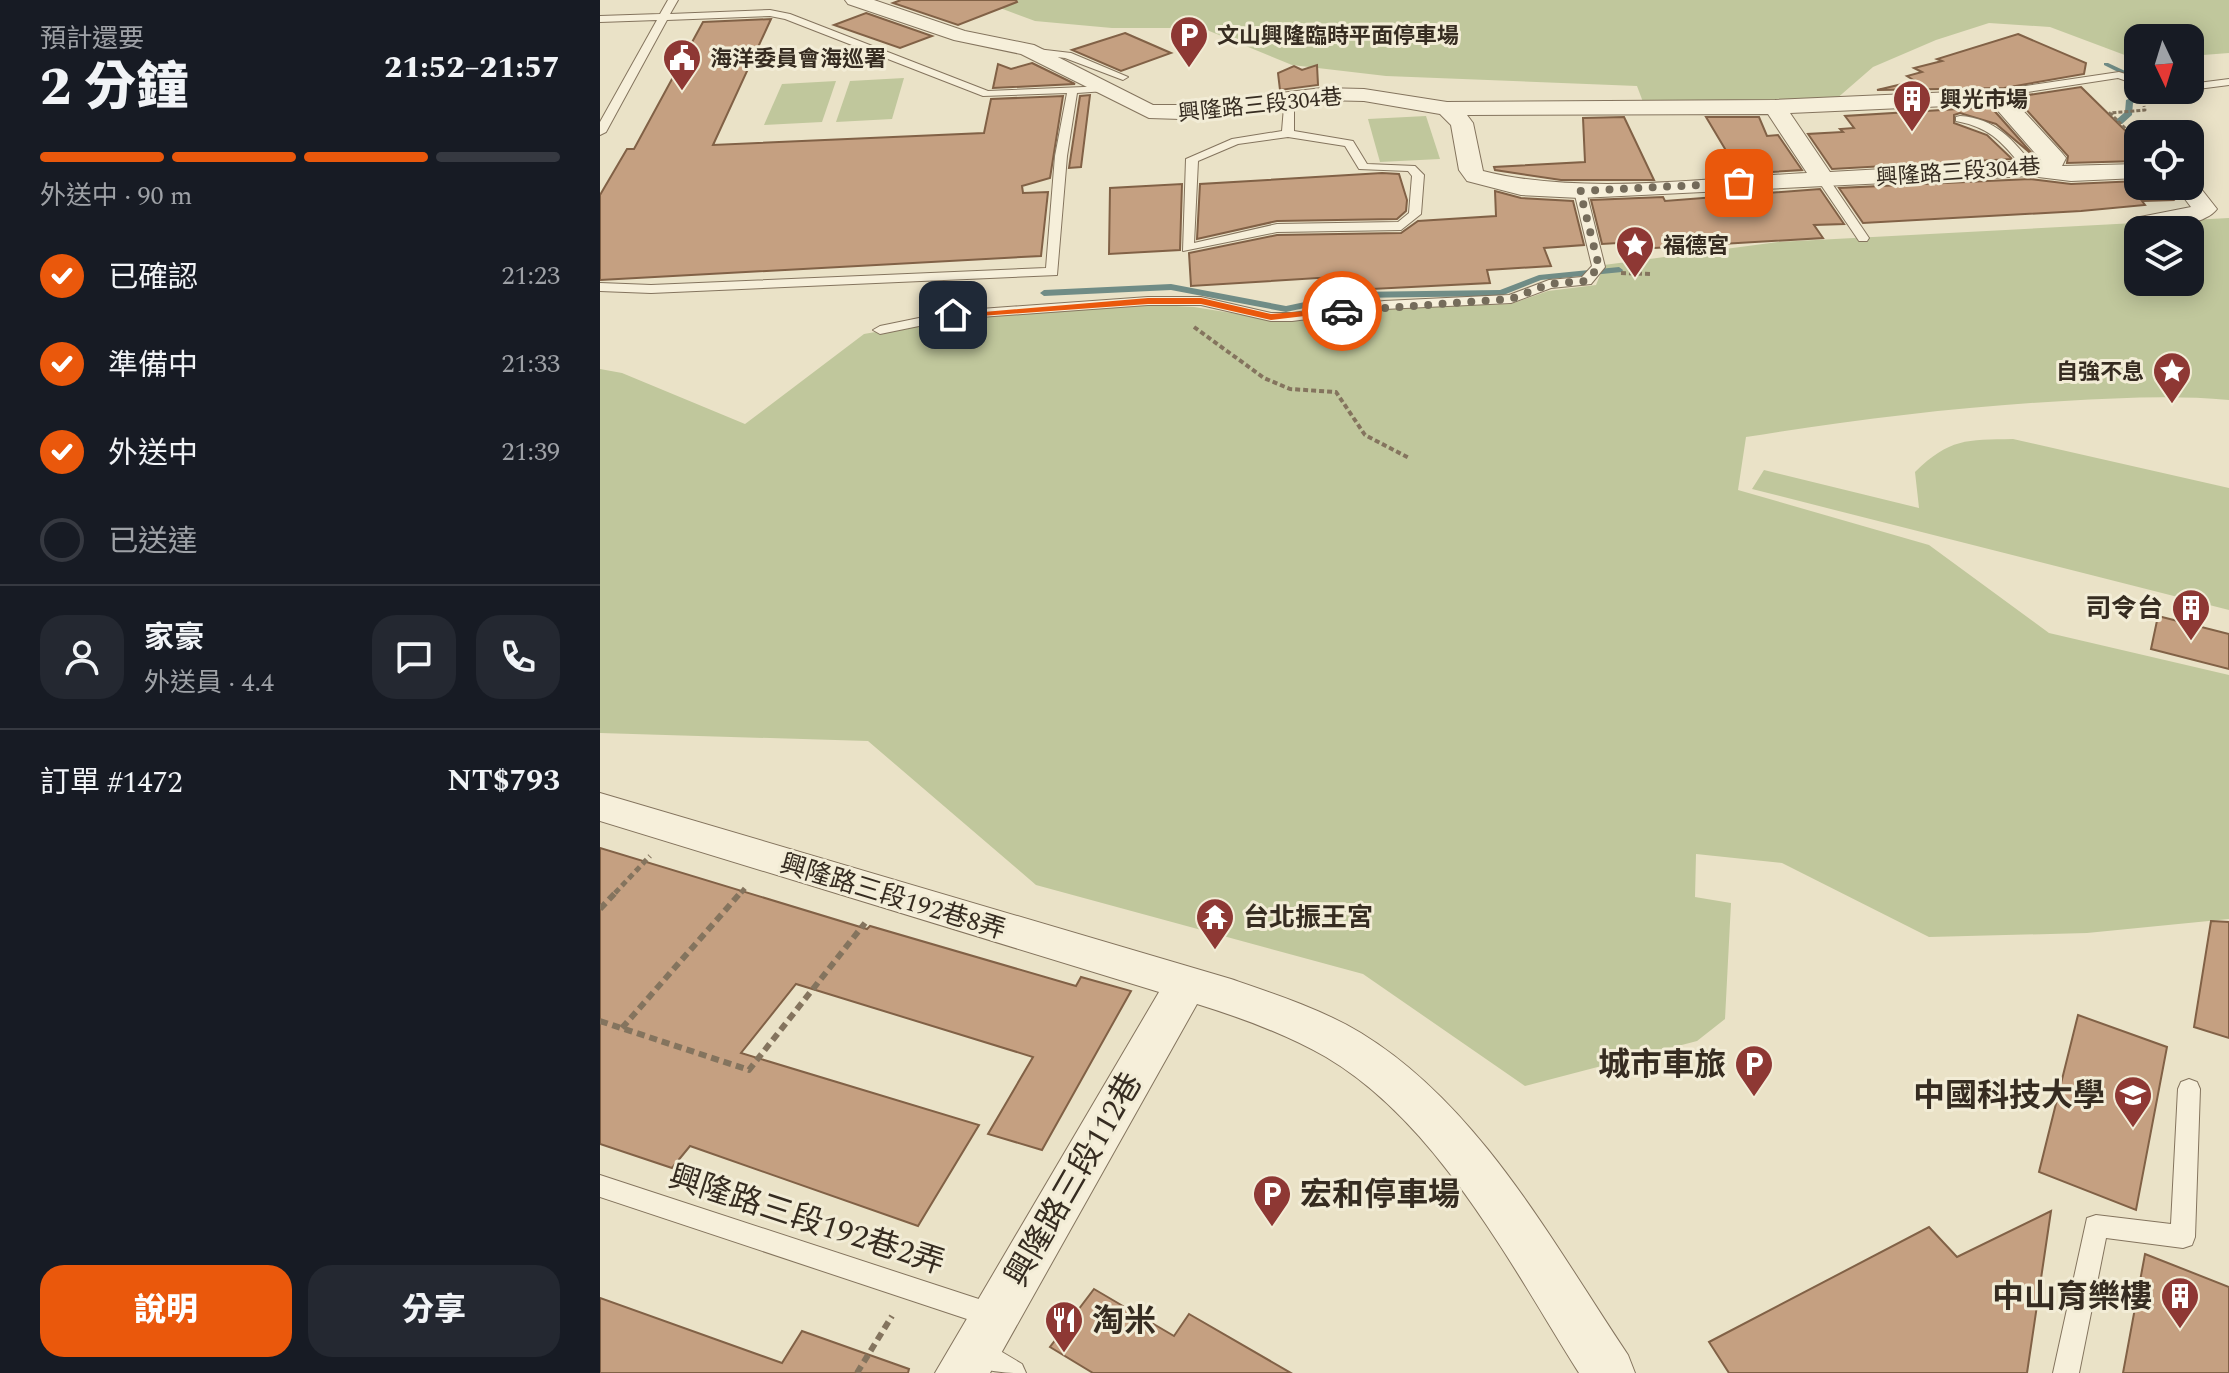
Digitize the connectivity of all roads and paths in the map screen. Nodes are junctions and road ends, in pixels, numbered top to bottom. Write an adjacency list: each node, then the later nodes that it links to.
1 (673, 0): 3 (lane)
2 (855, 0): 7 (street, 興隆路三段304巷)
3 (663, 16): 4 (lane); 9 (lane); 17 (lane)
4 (600, 19)
5 (2124, 77): 10 (lane, 興隆路三段304巷)
6 (2229, 82): 8 (lane)
7 (1114, 83): 9 (lane); 11 (street, 興隆路三段304巷)
8 (2204, 85)
9 (1072, 93): 26 (lane)
10 (1983, 96): 12 (street, 興隆路三段304巷); 19 (street, 興隆路三段304巷)
11 (1284, 97): 13 (street, 興隆路三段304巷); 18 (lane)
12 (1775, 107): 13 (street, 興隆路三段304巷); 21 (street)
13 (1447, 109): 22 (street, 興隆路三段304巷)
14 (2134, 110): 16 (path)
15 (1960, 119): 19 (lane)
16 (2124, 127)
17 (600, 132)
18 (1288, 134): 18 (lane)
19 (2030, 169): 20 (street); 21 (street, 興隆路三段304巷)
20 (2124, 172)
21 (1823, 179): 22 (street, 興隆路三段304巷); 25 (lane)
22 (1580, 191): 28 (lane)
23 (2201, 200): 24 (street)
24 (2185, 216)
25 (1863, 238)
26 (600, 287)
27 (1189, 326): 29 (path)
28 (880, 330)
29 (1409, 458)
30 (600, 807): 31 (street, 興隆路三段192巷8弄)
31 (676, 830): 32 (street, 興隆路三段192巷8弄); 34 (path)
32 (771, 859): 33 (street, 興隆路三段192巷8弄); 37 (path)
33 (888, 894): 35 (street, 興隆路三段192巷8弄); 37 (path)
34 (600, 909)
35 (1186, 984): 41 (street, 興隆路三段112巷); 43 (street, 興隆路三段192巷8弄)
36 (600, 1021): 37 (path)
37 (622, 1028)
38 (2189, 1089): 44 (lane)
39 (600, 1186): 40 (lane, 興隆路三段192巷2弄)
40 (908, 1289): 41 (lane, 興隆路三段192巷2弄); 42 (path)
41 (986, 1353)
42 (857, 1373)
43 (1609, 1373)
44 (2066, 1373)

